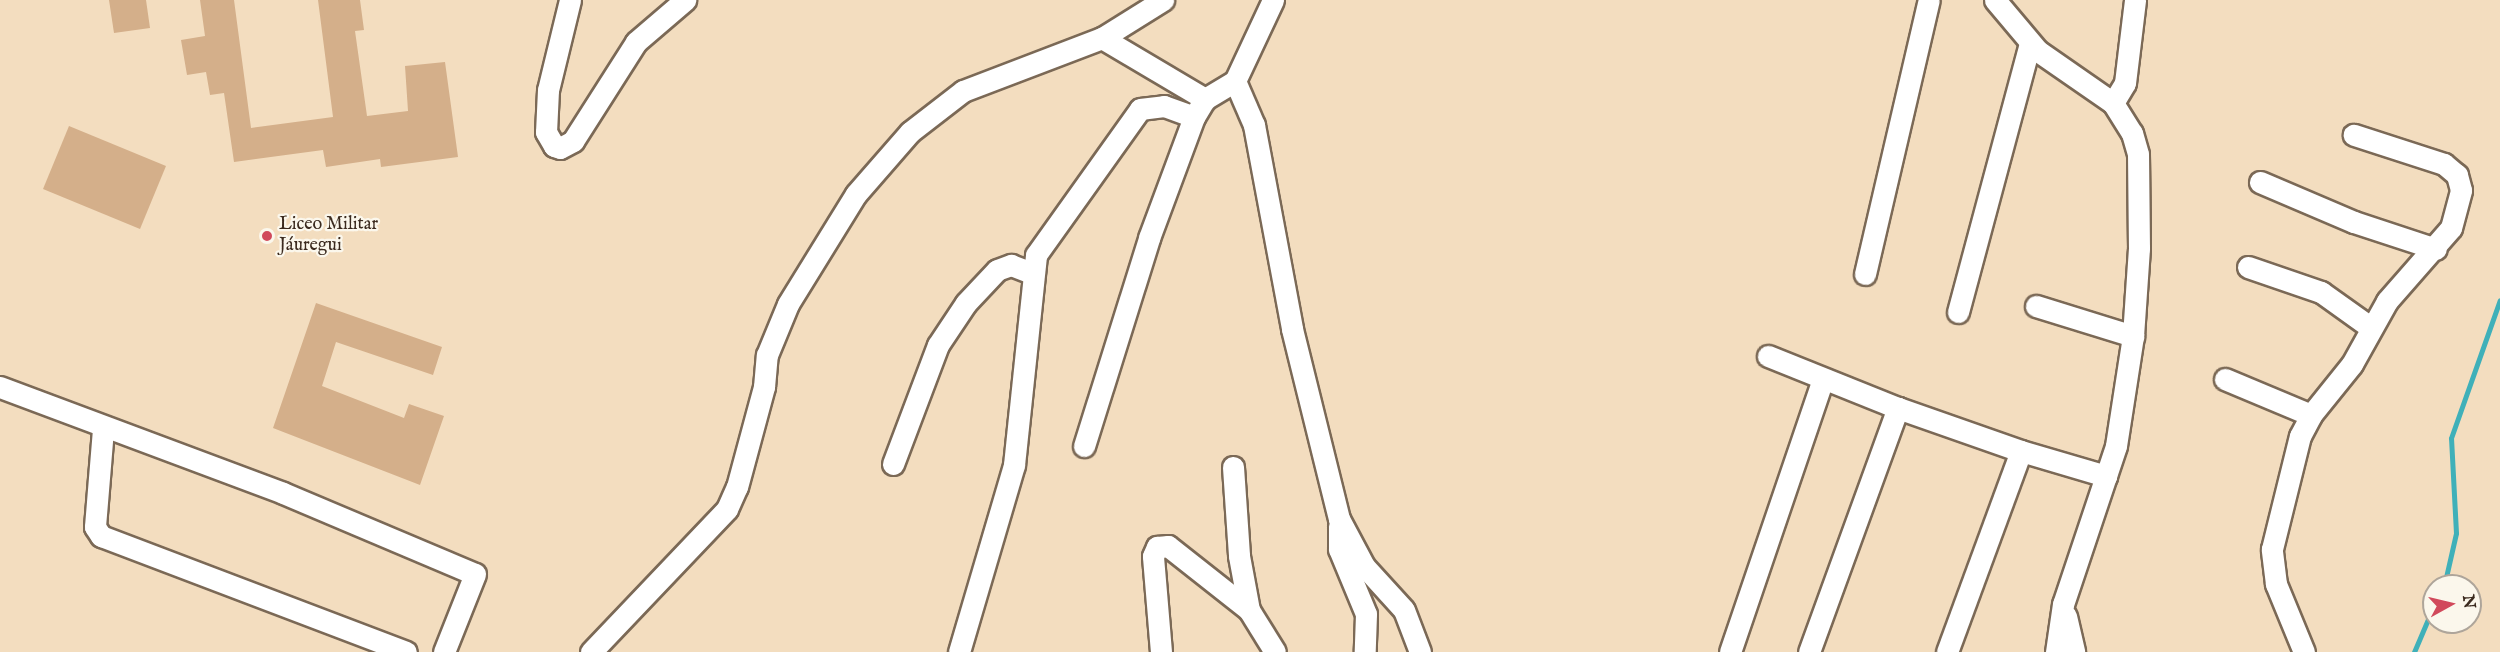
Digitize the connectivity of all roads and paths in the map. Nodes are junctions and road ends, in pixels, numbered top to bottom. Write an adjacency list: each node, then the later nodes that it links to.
1 (570, 0): 2 (street)
2 (685, 0)
3 (1163, 0): 8 (street)
4 (1273, 0): 10 (street)
5 (1929, 0): 18 (street)
6 (1995, 0): 9 (street)
7 (2135, 0): 11 (street)
8 (1102, 38): 12 (street); 40 (street)
9 (2030, 44): 11 (street); 20 (street)
10 (1235, 81): 12 (street); 35 (street)
11 (2113, 103): 22 (street)
12 (1199, 108): 17 (street); 30 (street)
13 (2354, 135): 15 (street)
14 (2260, 182): 15 (street)
15 (2436, 249): 21 (street)
16 (2248, 267): 21 (street)
17 (1032, 273): 32 (street); 41 (street)
18 (1865, 274)
19 (2036, 306): 22 (street)
20 (1958, 312)
21 (2370, 327): 28 (street)
22 (2133, 336): 34 (street)
23 (1768, 356): 24 (street)
24 (1823, 379): 27 (street); 46 (street)
25 (2225, 379): 28 (street)
26 (0, 387): 29 (street)
27 (1898, 408): 31 (street); 47 (street)
28 (2311, 415): 51 (street)
29 (103, 429): 38 (street); 39 (street)
30 (1084, 446)
31 (2021, 452): 34 (street); 48 (street)
32 (893, 464)
33 (1233, 467): 37 (street)
34 (2106, 476): 36 (street)
35 (1339, 519): 44 (street); 45 (street)
36 (2063, 604): 49 (street); 50 (street)
37 (1249, 610): 42 (street); 43 (street)
38 (406, 652)
39 (444, 652)
40 (591, 652)
41 (959, 652)
42 (1161, 652)
43 (1275, 652)
44 (1365, 652)
45 (1420, 652)
46 (1730, 652)
47 (1809, 652)
48 (1947, 652)
49 (2055, 652)
50 (2074, 652)
51 (2304, 652)

